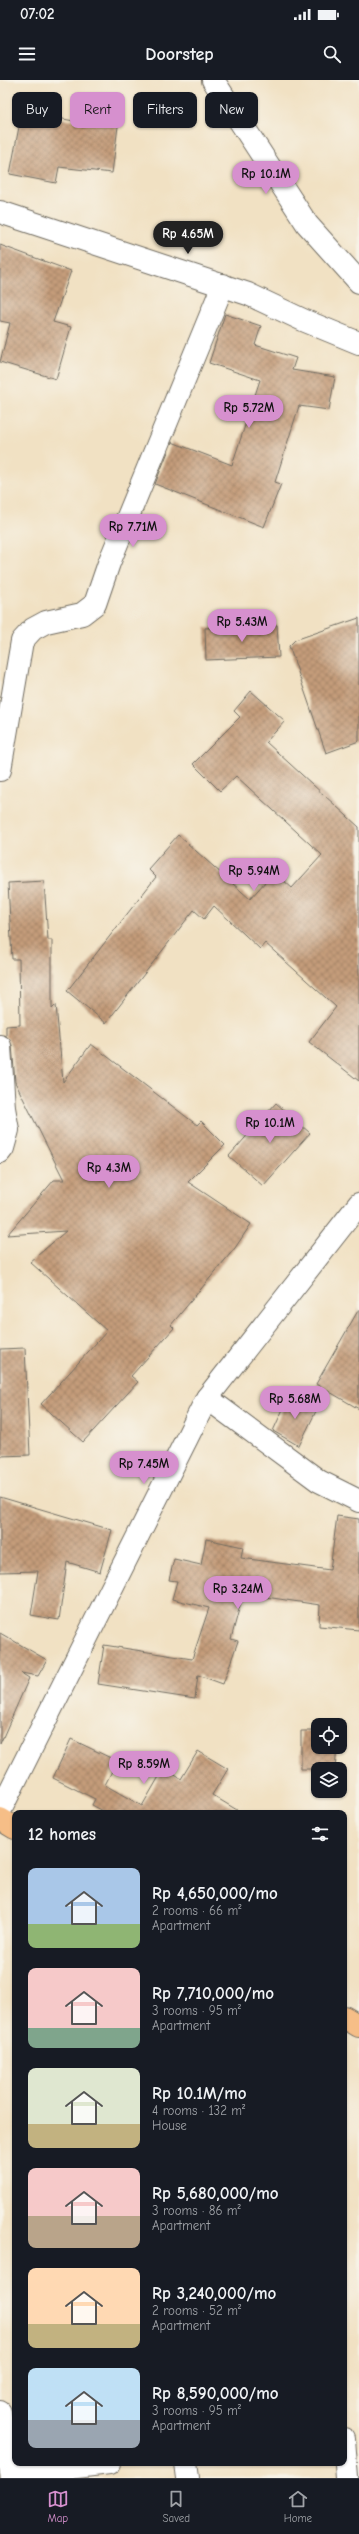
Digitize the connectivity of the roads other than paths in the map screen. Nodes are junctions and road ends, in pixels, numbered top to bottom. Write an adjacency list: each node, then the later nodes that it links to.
1 (213, 80): 3 (street)
2 (0, 212): 4 (street)
3 (359, 282)
4 (223, 285): 5 (street); 6 (street)
5 (359, 343)
6 (0, 770)
7 (0, 1046): 8 (street)
8 (0, 1152)
9 (359, 1204): 10 (street)
10 (207, 1398): 11 (street); 12 (street)
11 (359, 1500)
12 (4, 1822)
13 (347, 2019): 14 (highway)
14 (359, 2026)
15 (0, 2412): 19 (street)
16 (88, 2466): 19 (street)
17 (186, 2466): 20 (street)
18 (346, 2466): 21 (street)
19 (12, 2477)
20 (188, 2478)
21 (347, 2478)

